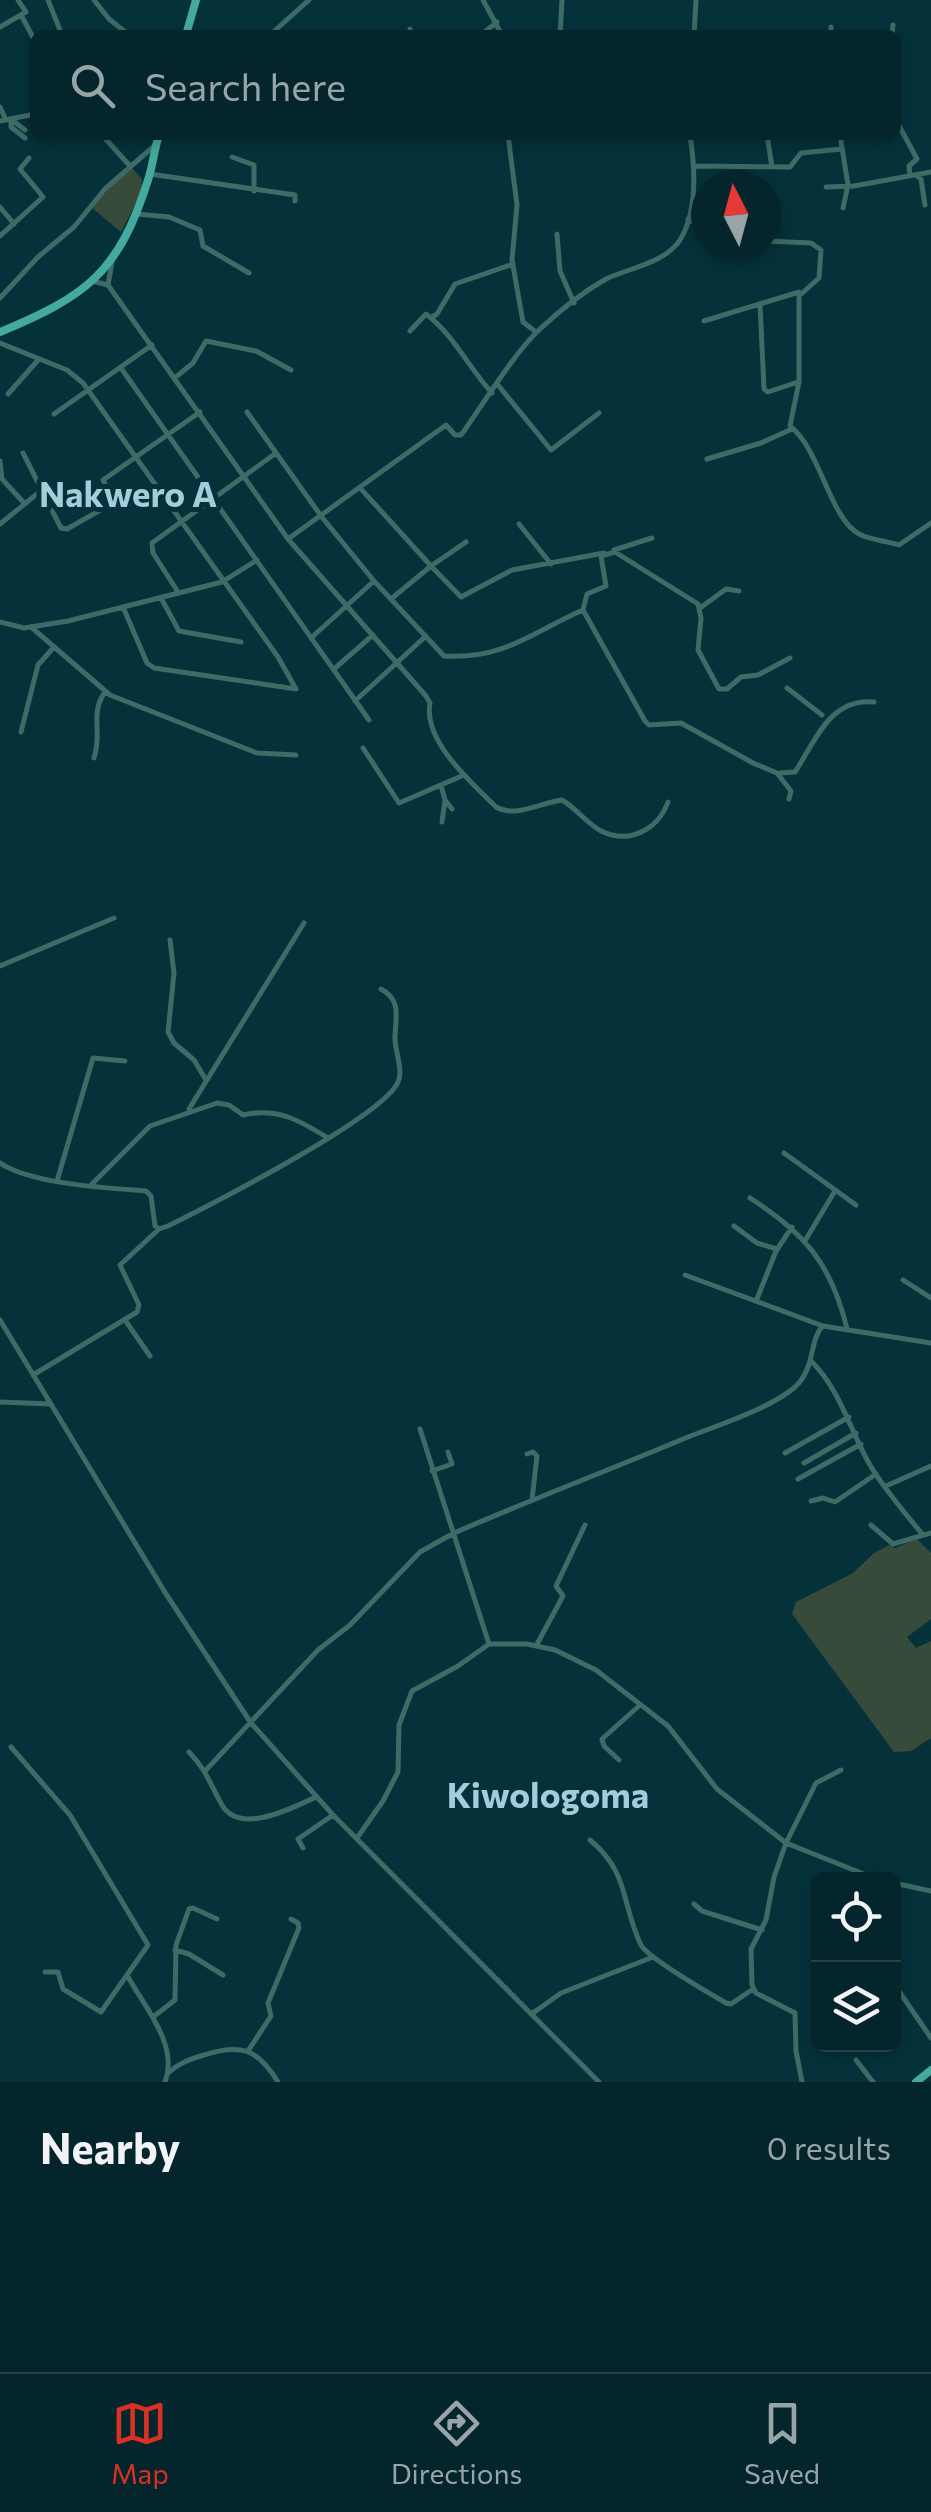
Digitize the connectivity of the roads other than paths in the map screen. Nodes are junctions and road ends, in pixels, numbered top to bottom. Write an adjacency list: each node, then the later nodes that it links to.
1 (18, 0): 9 (street)
2 (48, 0): 13 (street)
3 (94, 0): 14 (street)
4 (196, 0): 15 (main road)
5 (309, 0): 16 (street)
6 (483, 0): 10 (street)
7 (562, 0): 19 (street)
8 (696, 0): 20 (street)
9 (21, 15): 12 (street); 22 (street)
10 (497, 22): 17 (street); 18 (street)
11 (892, 25): 21 (street)
12 (0, 27)
13 (60, 30)
14 (122, 30)
15 (187, 30)
16 (276, 30)
17 (488, 30)
18 (500, 30)
19 (560, 30)
20 (694, 30)
21 (892, 30)
22 (30, 32)
23 (0, 107): 24 (street)
24 (6, 120): 26 (street); 27 (street)
25 (901, 129): 42 (street)
26 (25, 130)
27 (26, 138)
28 (107, 140): 37 (street)
29 (157, 140): 37 (street); 41 (main road)
30 (509, 140): 59 (street)
31 (691, 140): 38 (street)
32 (767, 140): 39 (street)
33 (841, 140): 34 (street)
34 (842, 149): 39 (street); 43 (street)
35 (232, 157): 45 (street)
36 (29, 158): 54 (street)
37 (130, 166): 64 (street)
38 (694, 166): 39 (street); 52 (street)
39 (775, 168)
40 (931, 172): 42 (street)
41 (150, 174): 45 (street); 51 (main road)
42 (916, 175): 43 (street); 46 (street); 48 (street)
43 (848, 185): 44 (street); 50 (street)
44 (826, 187)
45 (254, 191): 47 (street)
46 (931, 195)
47 (296, 200)
48 (925, 205)
49 (0, 207): 54 (street)
50 (843, 208)
51 (137, 214): 58 (main road); 60 (street)
52 (688, 220): 53 (street); 65 (street)
53 (691, 222)
54 (14, 224): 56 (street)
55 (557, 234): 65 (street)
56 (0, 236)
57 (781, 242): 63 (street)
58 (112, 262): 61 (main road); 62 (street)
59 (513, 264): 67 (street); 71 (street)
60 (249, 273)
61 (92, 281): 62 (street); 69 (main road)
62 (108, 285): 73 (street)
63 (802, 292): 66 (street); 78 (street)
64 (0, 298)
65 (574, 302): 71 (street)
66 (760, 304): 68 (street); 78 (street)
67 (432, 317): 70 (street); 81 (street)
68 (704, 321)
69 (1, 330)
70 (410, 332)
71 (536, 332): 79 (street)
72 (0, 343): 74 (street)
73 (152, 345): 75 (street); 77 (street)
74 (39, 359): 80 (street); 82 (street)
75 (121, 368): 80 (street); 88 (street)
76 (291, 370): 77 (street)
77 (176, 377): 83 (street)
78 (799, 382): 87 (street)
79 (498, 385): 81 (street); 85 (street)
80 (88, 390): 86 (street); 91 (street)
81 (492, 392): 96 (street)
82 (8, 394)
83 (200, 412): 88 (street); 94 (street)
84 (247, 412): 90 (street)
85 (599, 413)
86 (54, 414)
87 (792, 429): 92 (street); 102 (street)
88 (168, 435): 91 (street); 98 (street)
89 (23, 453): 97 (street)
90 (276, 453): 94 (street); 100 (street)
91 (135, 459): 97 (street); 101 (street)
92 (707, 459)
93 (0, 461): 95 (street)
94 (245, 476): 98 (street); 106 (street)
95 (1, 478): 99 (street)
96 (360, 488): 100 (street); 110 (street)
97 (42, 489): 99 (street)
98 (213, 498): 101 (street); 108 (street)
99 (24, 503): 103 (street)
100 (321, 516): 106 (street); 111 (street)
101 (179, 522): 112 (street); 114 (street)
102 (931, 523)
103 (0, 524)
104 (519, 524): 109 (street)
105 (652, 538): 109 (street)
106 (288, 539): 118 (street)
107 (466, 542): 110 (street)
108 (257, 560): 112 (street); 127 (street)
109 (551, 564): 115 (street)
110 (431, 566): 115 (street); 117 (street)
111 (374, 581): 117 (street); 118 (street)
112 (222, 582): 114 (street); 119 (street)
113 (739, 591): 120 (street)
114 (178, 594): 116 (street)
115 (458, 597): 121 (street)
116 (161, 598): 119 (street); 128 (street)
117 (391, 599): 126 (street)
118 (346, 607): 125 (street); 127 (street)
119 (123, 608): 124 (street)
120 (700, 608): 122 (street); 130 (street)
121 (464, 610)
122 (583, 610): 126 (street); 143 (street)
123 (0, 622): 124 (street)
124 (31, 627): 129 (street)
125 (373, 635): 131 (street); 132 (street)
126 (426, 636): 131 (street)
127 (311, 638): 132 (street)
128 (242, 642)
129 (54, 647): 134 (street); 139 (street)
130 (790, 658)
131 (397, 664): 135 (street); 144 (street)
132 (334, 670): 135 (street)
133 (787, 688): 137 (street)
134 (105, 692): 141 (street); 142 (street)
135 (355, 701): 138 (street)
136 (874, 702): 143 (street)
137 (822, 715)
138 (369, 720)
139 (21, 732)
140 (363, 748): 145 (street)
141 (296, 755)
142 (94, 758)
143 (777, 772): 146 (street)
144 (464, 775): 145 (street); 148 (street)
145 (441, 786): 147 (street)
146 (789, 799)
147 (445, 800): 149 (street); 150 (street)
148 (668, 802)
149 (452, 808)
150 (442, 822)
151 (114, 918): 154 (street)
152 (304, 923): 157 (street)
153 (170, 940): 157 (street)
154 (0, 966)
155 (380, 989): 159 (street)
156 (126, 1061): 162 (street)
157 (206, 1080): 158 (street)
158 (187, 1111): 159 (street); 163 (street)
159 (328, 1138): 169 (street)
160 (784, 1154): 164 (street)
161 (0, 1163): 162 (street)
162 (57, 1181): 163 (street)
163 (92, 1184): 169 (street)
164 (835, 1192): 166 (street); 170 (street)
165 (750, 1198): 168 (street)
166 (856, 1206)
167 (734, 1226): 171 (street)
168 (792, 1227): 170 (street); 171 (street)
169 (159, 1229): 177 (street)
170 (806, 1239): 179 (street)
171 (777, 1248): 175 (street)
172 (685, 1275): 175 (street)
173 (904, 1280): 174 (street)
174 (931, 1298)
175 (756, 1300): 178 (street)
176 (0, 1320): 183 (street)
177 (125, 1320): 181 (street); 183 (street)
178 (824, 1326): 179 (street); 182 (street)
179 (847, 1329): 180 (street)
180 (931, 1343)
181 (150, 1356)
182 (812, 1362): 186 (street); 199 (street)
183 (32, 1375): 185 (street)
184 (0, 1402): 185 (street)
185 (50, 1404): 208 (street)
186 (848, 1417): 188 (street); 191 (street)
187 (420, 1429): 195 (street)
188 (856, 1434): 189 (street); 193 (street)
189 (861, 1444): 196 (street); 197 (street)
190 (448, 1452): 195 (street)
191 (784, 1453)
192 (526, 1454): 199 (street)
193 (804, 1463)
194 (931, 1466): 198 (street)
195 (432, 1471): 203 (street)
196 (876, 1474): 198 (street); 200 (street)
197 (798, 1479)
198 (886, 1486): 204 (street)
199 (532, 1500): 203 (street)
200 (811, 1501)
201 (585, 1525): 206 (street)
202 (870, 1525): 204 (street)
203 (454, 1533): 205 (street); 208 (street)
204 (927, 1534)
205 (488, 1644): 206 (street); 216 (street)
206 (536, 1646): 207 (street)
207 (640, 1704): 211 (street); 218 (street)
208 (251, 1723): 212 (street); 214 (street)
209 (12, 1748): 231 (street)
210 (189, 1752): 212 (street)
211 (619, 1760)
212 (206, 1770): 214 (street)
213 (841, 1770): 218 (street)
214 (316, 1797): 215 (street)
215 (333, 1815): 216 (street); 219 (street)
216 (357, 1838): 234 (street)
217 (590, 1840): 228 (street)
218 (786, 1844): 220 (street); 226 (street)
219 (303, 1848)
220 (859, 1872)
221 (901, 1885): 222 (street)
222 (931, 1891)
223 (694, 1904): 226 (street)
224 (217, 1919): 227 (street)
225 (291, 1920): 237 (street)
226 (762, 1930): 232 (street)
227 (175, 1950): 230 (street); 235 (street)
228 (653, 1958): 232 (street); 234 (street)
229 (44, 1972): 231 (street)
230 (223, 1975)
231 (128, 1976): 235 (street)
232 (753, 1989): 244 (street)
233 (901, 1994): 236 (street)
234 (533, 2013): 243 (street)
235 (153, 2017): 240 (street)
236 (931, 2038)
237 (248, 2051): 240 (street); 242 (street)
238 (856, 2060): 245 (street)
239 (931, 2070): 246 (main road)
240 (168, 2073): 241 (street)
241 (165, 2082)
242 (278, 2082)
243 (599, 2082)
244 (802, 2082)
245 (873, 2082)
246 (916, 2082)

